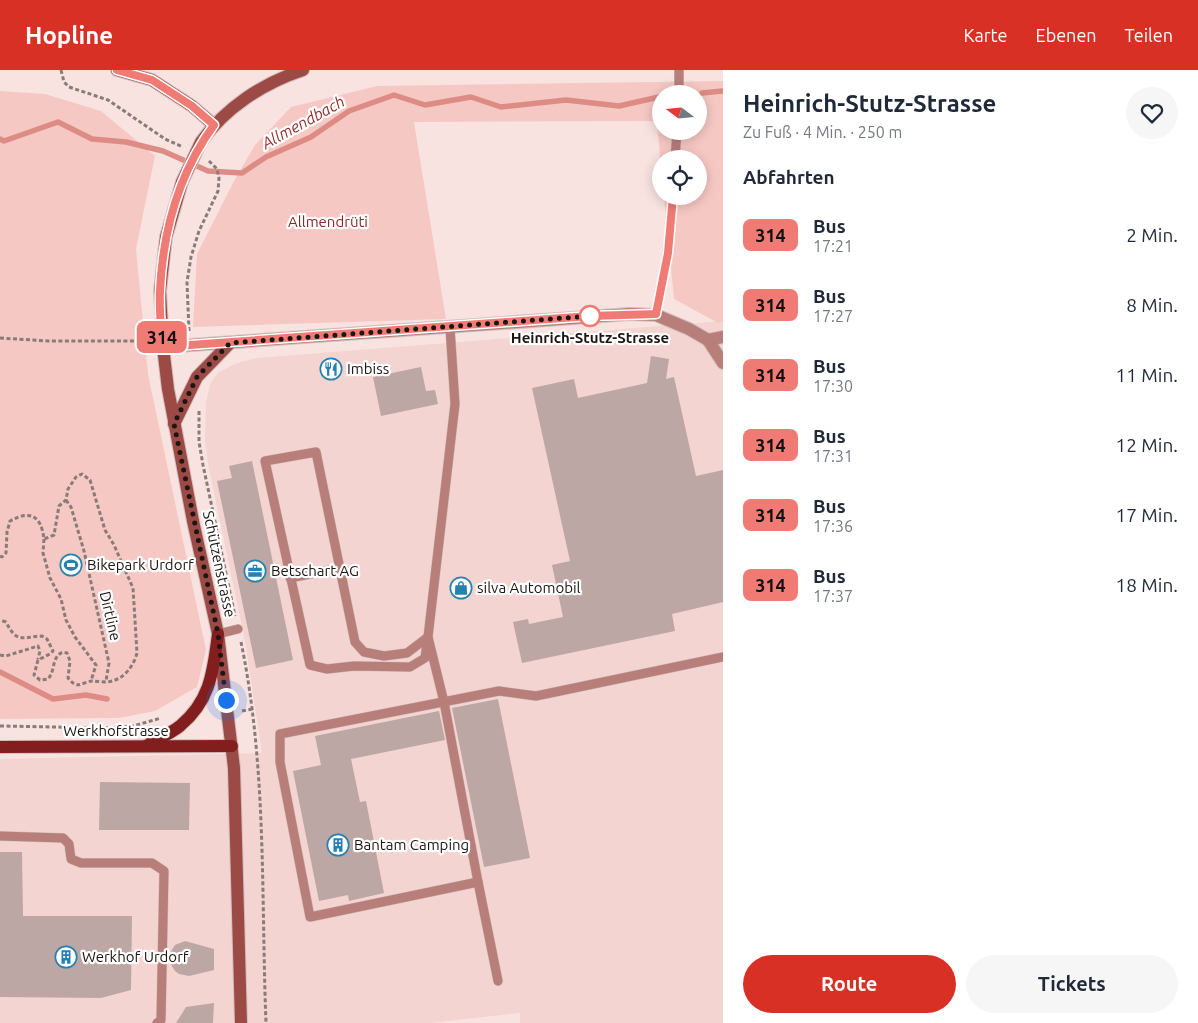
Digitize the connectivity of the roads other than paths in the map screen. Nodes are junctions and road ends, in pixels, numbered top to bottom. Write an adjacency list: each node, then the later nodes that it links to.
1 (117, 70): 5 (main road)
2 (303, 70): 5 (main road, Schützenstrasse)
3 (679, 70): 4 (lane)
4 (680, 85)
5 (214, 125): 12 (main road, Schützenstrasse, bridge)
6 (672, 205): 7 (lane)
7 (656, 314): 8 (street); 10 (street)
8 (450, 328): 11 (street); 19 (lane)
9 (723, 337): 10 (street)
10 (708, 340): 13 (street)
11 (230, 343): 12 (street); 14 (main road)
12 (162, 344): 14 (main road, Schützenstrasse)
13 (723, 362)
14 (174, 424): 18 (main road, Schützenstrasse)
15 (340, 568): 16 (lane); 16 (lane); 19 (lane)
16 (290, 578): 19 (lane)
17 (238, 630): 18 (lane)
18 (218, 634): 22 (main road, Schützenstrasse); 24 (main road)
19 (428, 637): 21 (lane)
20 (723, 657): 21 (lane)
21 (444, 702): 26 (lane); 26 (lane)
22 (232, 746): 24 (main road, Werkhofstrasse); 29 (main road, Schützenstrasse)
23 (0, 747): 24 (main road, Werkhofstrasse)
24 (144, 747)
25 (0, 836): 28 (lane)
26 (478, 882): 27 (lane)
27 (498, 981)
28 (157, 1023)
29 (241, 1023)

